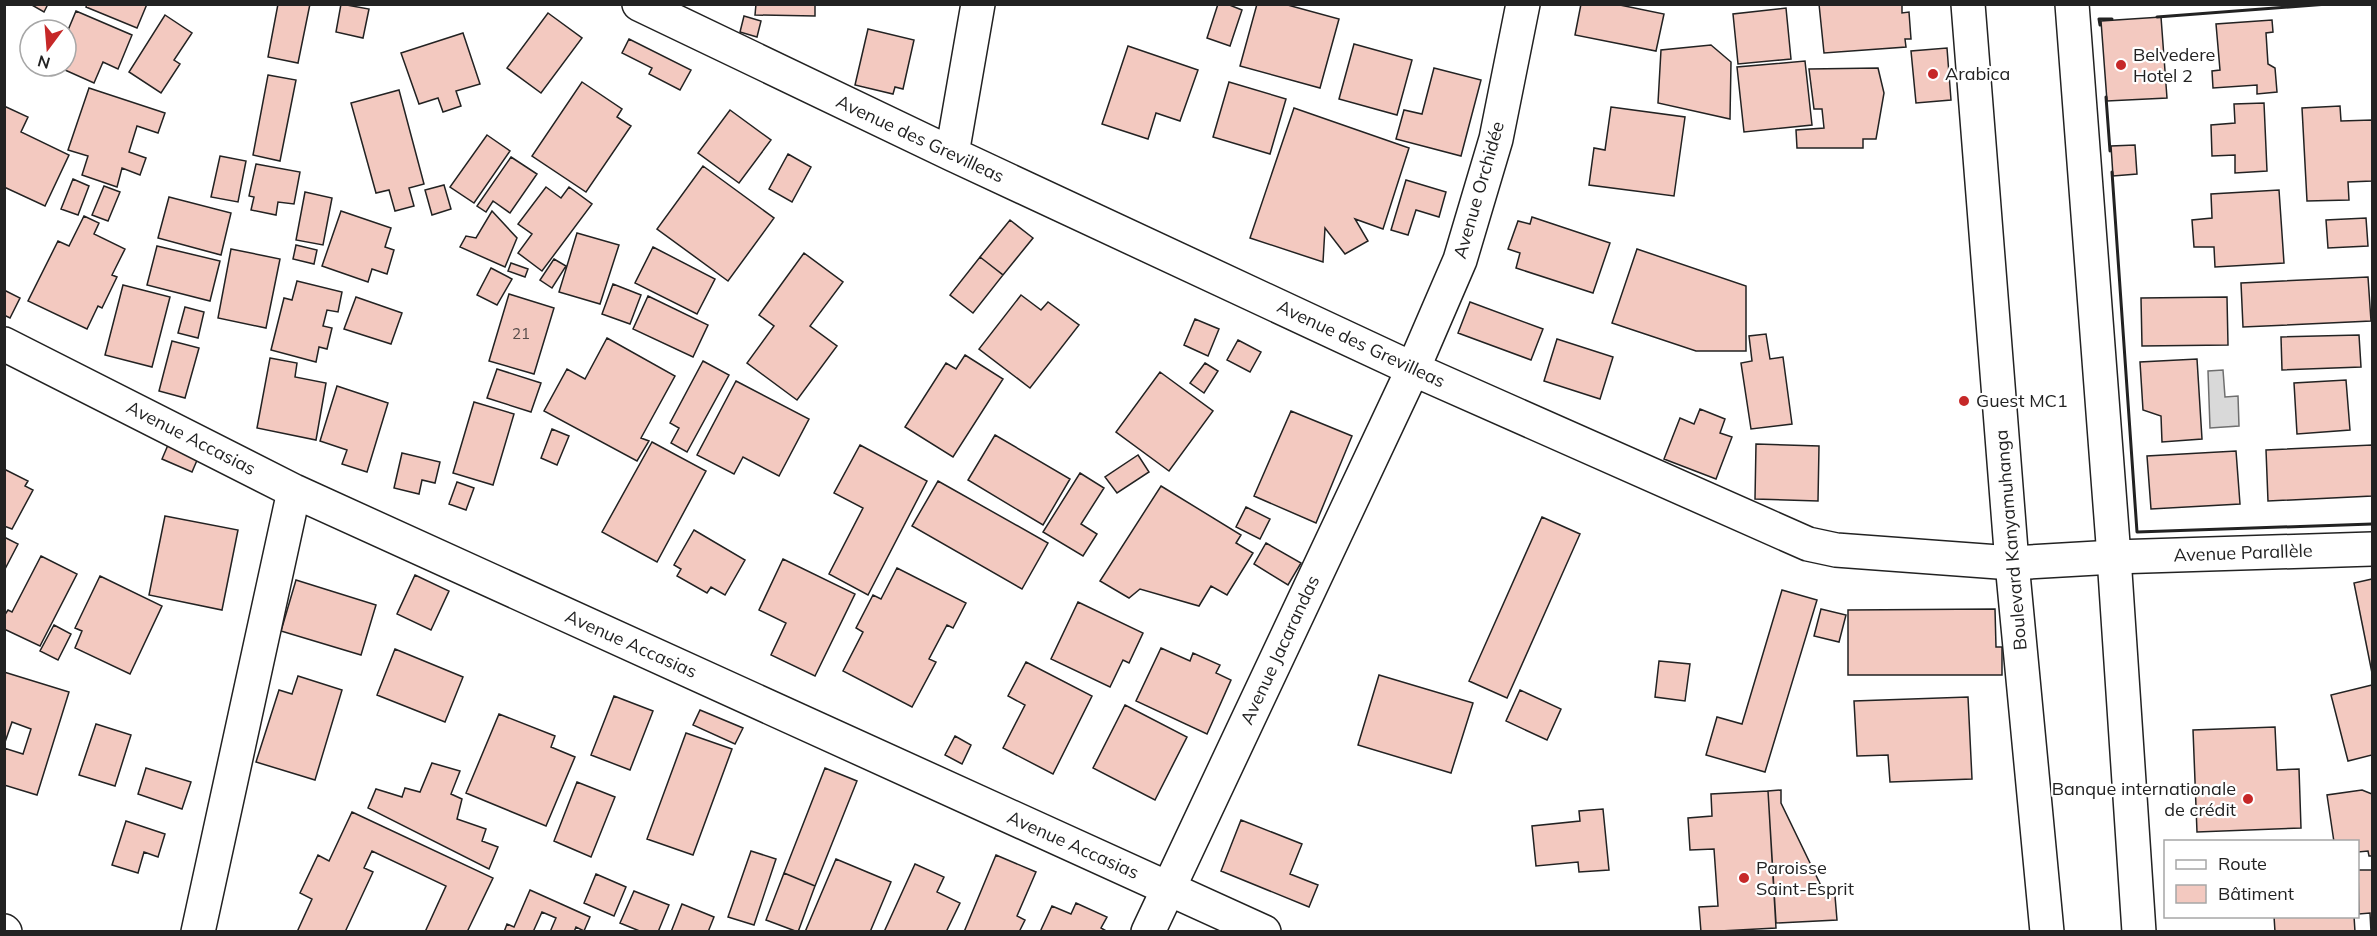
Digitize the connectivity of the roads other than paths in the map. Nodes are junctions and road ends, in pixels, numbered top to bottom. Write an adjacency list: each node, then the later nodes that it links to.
1 (639, 4): 6 (street, Avenue des Grevilleas)
2 (978, 4): 6 (street)
3 (1523, 4): 8 (street, Avenue Orchidée)
4 (1968, 4): 12 (street, Boulevard Kanyamuhanga)
5 (2072, 4): 11 (street)
6 (952, 154): 8 (street, Avenue des Grevilleas)
7 (4, 344): 9 (street, Avenue Accasias)
8 (1413, 369): 12 (street, Avenue des Grevilleas); 13 (street, Avenue Jacarandas)
9 (294, 491): 13 (street, Avenue Accasias); 14 (street)
10 (2373, 549): 11 (street, Avenue Parallèle)
11 (2114, 557): 12 (street, Avenue des Grevilleas); 18 (street)
12 (2012, 563): 17 (street, Boulevard Kanyamuhanga)
13 (1167, 888): 15 (street, Avenue Jacarandas); 16 (street, Avenue Accasias)
14 (198, 932)
15 (1148, 932)
16 (1263, 932)
17 (2047, 932)
18 (2139, 932)

